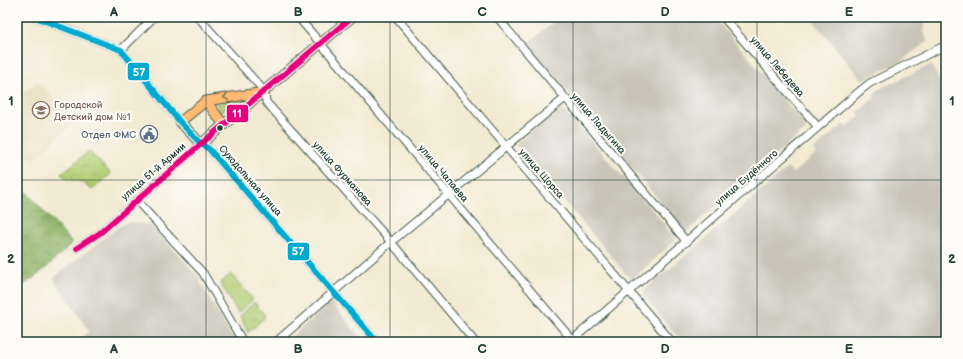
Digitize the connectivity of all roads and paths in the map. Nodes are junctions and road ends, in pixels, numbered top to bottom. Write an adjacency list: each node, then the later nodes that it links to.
1 (35, 17): 11 (street, Суходольная улица)
2 (154, 17): 11 (street)
3 (198, 17): 12 (street, улица Фурманова)
4 (298, 17): 9 (street, улица Чапаева)
5 (352, 17): 9 (main road, улица 51-й Армии)
6 (396, 17): 19 (street, улица Щорса)
7 (497, 17): 13 (street, улица Ладыгина)
8 (722, 17): 17 (street, улица Лебедева)
9 (321, 44): 12 (main road, улица 51-й Армии); 20 (street, улица Чапаева)
10 (946, 45): 17 (street, улица Будённого)
11 (121, 50): 15 (street, Суходольная улица)
12 (265, 92): 14 (main road, one-way to 14); 16 (main road, улица 51-й Армии); 22 (street, улица Фурманова)
13 (564, 98): 19 (street); 23 (street, улица Ладыгина)
14 (206, 101): 15 (main road); 16 (main road)
15 (180, 122): 18 (main road, Суходольная улица)
16 (224, 125): 18 (main road, улица 51-й Армии)
17 (818, 127): 23 (street, улица Будённого)
18 (201, 144): 21 (street, улица 51-й Армии); 26 (street, Суходольная улица)
19 (506, 146): 20 (street); 25 (street, улица Щорса)
20 (449, 194): 22 (street); 27 (street, улица Чапаева)
21 (136, 200): 24 (street, улица 51-й Армии); 28 (street)
22 (391, 242): 26 (street); 31 (street, улица Фурманова)
23 (687, 242): 25 (street, улица Будённого)
24 (77, 248)
25 (630, 291): 27 (street, улица Будённого); 32 (street, улица Щорса)
26 (335, 292): 29 (street); 30 (street, Суходольная улица)
27 (572, 341)
28 (243, 342)
29 (276, 342)
30 (377, 342)
31 (475, 342)
32 (672, 342)

